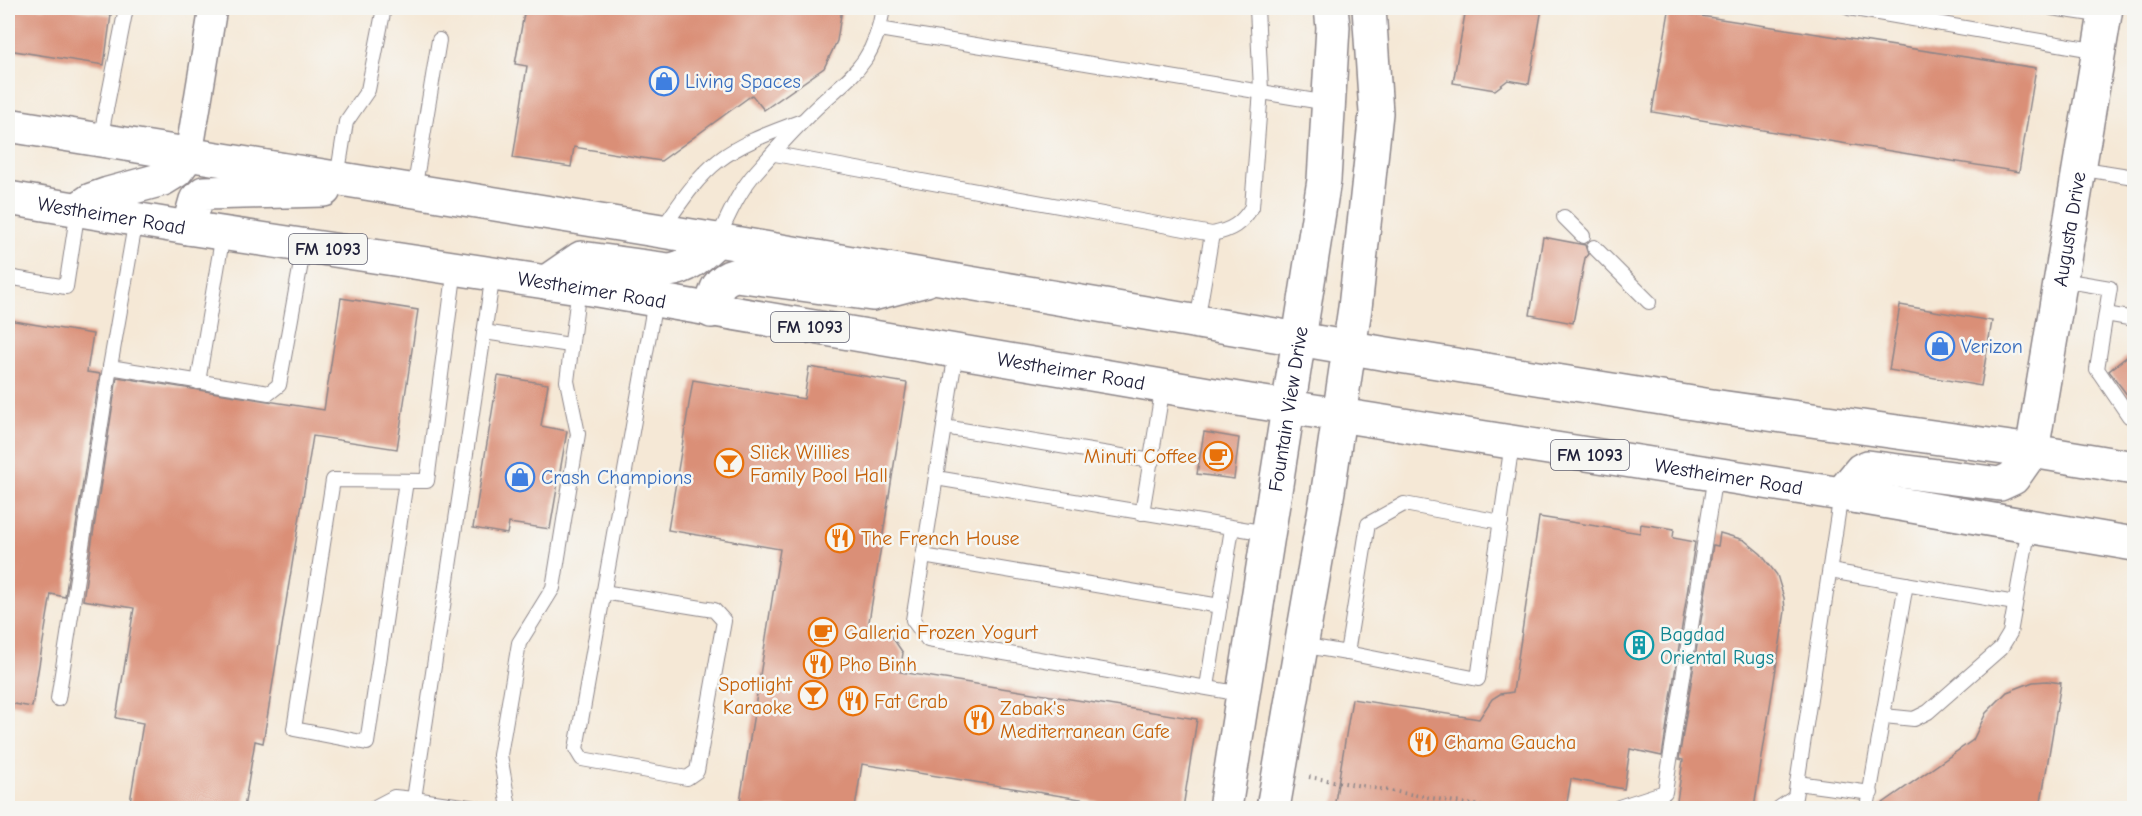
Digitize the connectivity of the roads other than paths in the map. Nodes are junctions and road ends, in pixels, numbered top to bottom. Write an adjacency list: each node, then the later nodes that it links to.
1 (126, 8): 18 (lane)
2 (213, 8): 19 (street)
3 (384, 8): 23 (lane)
4 (883, 8): 11 (lane)
5 (1257, 8): 14 (lane)
6 (1331, 8): 15 (main road, Fountain View Drive)
7 (1369, 8): 53 (main road)
8 (1849, 8): 13 (lane)
9 (2052, 8): 10 (lane)
10 (2105, 12): 13 (main road, Augusta Drive)
11 (879, 29): 14 (lane); 16 (lane)
12 (439, 40): 24 (lane)
13 (2099, 51): 21 (main road, Augusta Drive)
14 (1261, 90): 15 (lane); 32 (lane)
15 (1328, 103): 51 (main road, Fountain View Drive)
16 (804, 120): 20 (lane); 30 (lane)
17 (8, 125): 18 (main road)
18 (100, 140): 19 (main road)
19 (189, 154): 23 (main road); 26 (main road)
20 (775, 154): 32 (lane); 34 (lane)
21 (2078, 168): 22 (lane); 41 (main road, Augusta Drive)
22 (2134, 177)
23 (337, 178): 24 (main road)
24 (404, 189): 29 (main road); 30 (main road)
25 (8, 198): 26 (main road, Westheimer Road / FM 1093)
26 (78, 209): 28 (main road, Westheimer Road / FM 1093); 39 (lane)
27 (1564, 217): 33 (lane)
28 (136, 219): 29 (main road, Westheimer Road / FM 1093); 55 (lane)
29 (188, 228): 31 (main road, Westheimer Road / FM 1093)
30 (661, 231): 34 (main road)
31 (223, 234): 35 (main road, Westheimer Road / FM 1093); 56 (lane)
32 (1212, 234): 49 (lane)
33 (1583, 236)
34 (717, 240): 40 (main road); 42 (main road)
35 (304, 246): 37 (main road, Westheimer Road / FM 1093); 56 (lane)
36 (1594, 247): 45 (lane)
37 (455, 268): 38 (main road, Westheimer Road / FM 1093); 68 (lane)
38 (493, 274): 42 (main road, Westheimer Road / FM 1093); 50 (lane)
39 (8, 277)
40 (937, 277): 46 (main road); 49 (main road)
41 (2062, 280): 47 (lane); 63 (main road, Augusta Drive)
42 (546, 282): 43 (main road, Westheimer Road / FM 1093)
43 (579, 287): 44 (main road, Westheimer Road / FM 1093); 52 (lane)
44 (655, 301): 46 (main road, Westheimer Road / FM 1093); 79 (lane)
45 (1649, 302)
46 (711, 311): 54 (main road, Westheimer Road / FM 1093)
47 (2106, 314): 48 (lane); 60 (lane)
48 (2134, 319)
49 (1197, 322): 51 (main road)
50 (484, 332): 52 (lane); 90 (lane)
51 (1298, 339): 53 (main road); 58 (main road, Fountain View Drive)
52 (570, 345): 94 (lane)
53 (1349, 348): 59 (main road); 63 (main road)
54 (956, 350): 57 (main road, Westheimer Road / FM 1093); 61 (lane)
55 (110, 367): 56 (lane); 86 (lane)
56 (198, 382)
57 (1163, 386): 58 (main road, Westheimer Road / FM 1093); 64 (lane)
58 (1287, 407): 59 (main road, Westheimer Road / FM 1093); 74 (main road, Fountain View Drive)
59 (1339, 415): 62 (main road, Westheimer Road / FM 1093); 82 (main road)
60 (2134, 417)
61 (944, 427): 64 (lane); 67 (lane)
62 (1512, 443): 66 (main road, Westheimer Road / FM 1093); 71 (lane)
63 (2032, 451): 65 (main road); 69 (main road)
64 (1152, 461): 70 (lane)
65 (2134, 468)
66 (1715, 475): 69 (main road, Westheimer Road / FM 1093); 91 (lane)
67 (936, 478): 70 (lane); 76 (lane)
68 (406, 481): 68 (lane)
69 (1841, 494): 72 (main road, Westheimer Road / FM 1093); 77 (lane)
70 (1142, 513): 73 (lane)
71 (1501, 522): 83 (lane); 83 (lane)
72 (2029, 527): 75 (main road, Westheimer Road / FM 1093); 80 (lane)
73 (1232, 528): 74 (lane); 81 (lane)
74 (1267, 533): 85 (main road, Fountain View Drive)
75 (2134, 544)
76 (923, 556): 81 (lane); 84 (lane)
77 (1830, 571): 78 (lane); 88 (lane)
78 (1906, 584): 80 (lane); 87 (lane)
79 (603, 592): 79 (lane)
80 (2016, 603): 87 (lane)
81 (1220, 606): 84 (lane)
82 (1300, 645): 83 (lane); 96 (main road)
83 (1347, 653)
84 (1207, 687): 85 (lane)
85 (1242, 694): 95 (main road, Fountain View Drive)
86 (58, 699)
87 (1884, 716): 89 (lane)
88 (1797, 783): 89 (lane); 97 (lane)
89 (1871, 793): 98 (lane)
90 (414, 799): 92 (lane); 93 (lane)
91 (1618, 807)
92 (373, 808)
93 (477, 808)
94 (509, 808)
95 (1225, 808)
96 (1273, 808)
97 (1779, 808)
98 (1867, 808)

